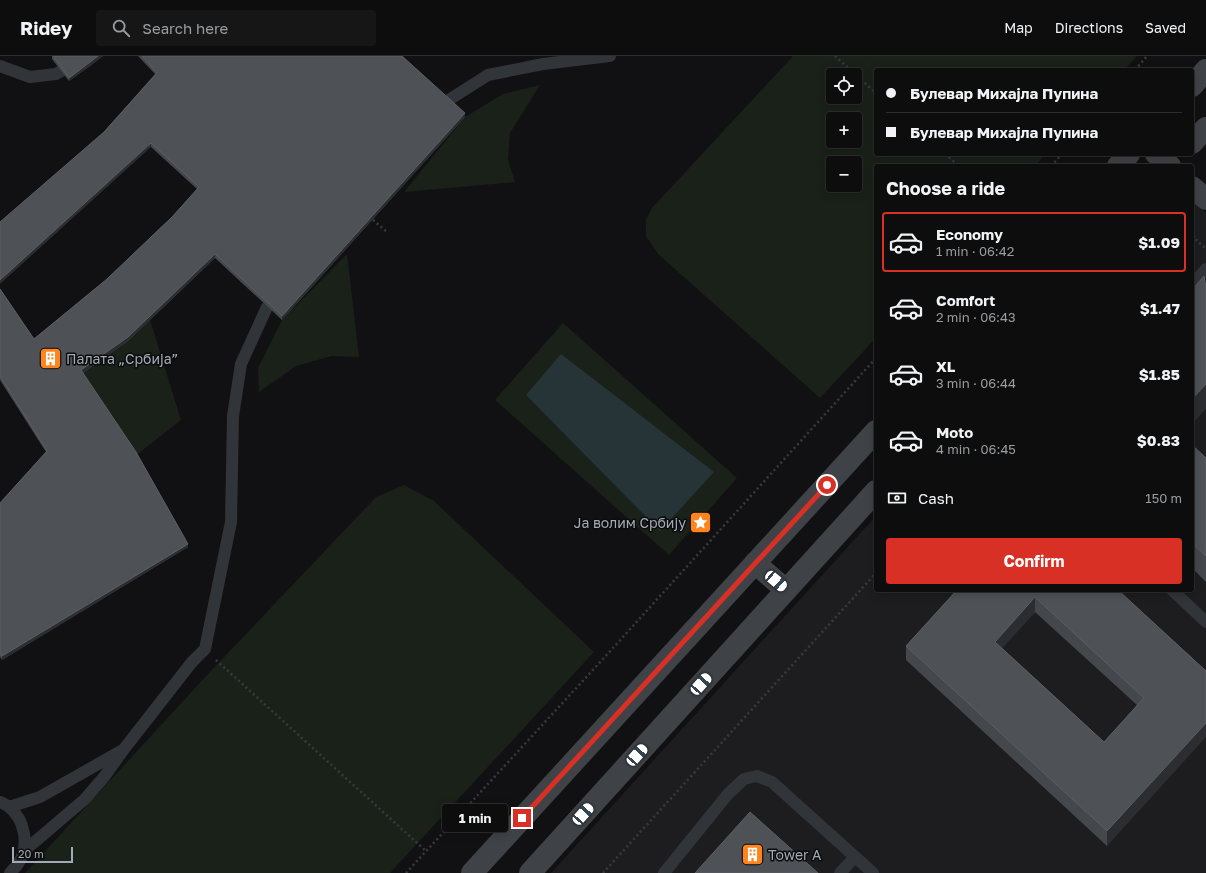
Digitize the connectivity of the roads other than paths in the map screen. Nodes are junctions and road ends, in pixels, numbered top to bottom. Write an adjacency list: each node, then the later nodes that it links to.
1 (610, 56): 6 (lane)
2 (0, 66): 4 (lane)
3 (1206, 70): 5 (main road)
4 (61, 71)
5 (1194, 84)
6 (447, 101)
7 (1127, 156): 10 (main road)
8 (1158, 156): 11 (main road)
9 (1181, 156): 12 (main road)
10 (1120, 164)
11 (1168, 164)
12 (1172, 164)
13 (1194, 189): 14 (main road)
14 (1206, 200)
15 (1206, 269): 16 (lane)
16 (1194, 283)
17 (267, 307): 24 (lane)
18 (874, 433): 20 (main road)
19 (874, 493): 21 (main road)
20 (755, 563): 21 (main road); 29 (main road)
21 (786, 590): 30 (main road)
22 (1174, 592): 23 (lane)
23 (1206, 622)
24 (124, 749): 25 (lane); 26 (lane)
25 (4, 804): 26 (lane)
26 (24, 851): 28 (lane)
27 (855, 857): 31 (lane); 32 (lane); 33 (lane)
28 (10, 873)
29 (472, 873)
30 (530, 873)
31 (664, 873)
32 (840, 873)
33 (873, 873)

